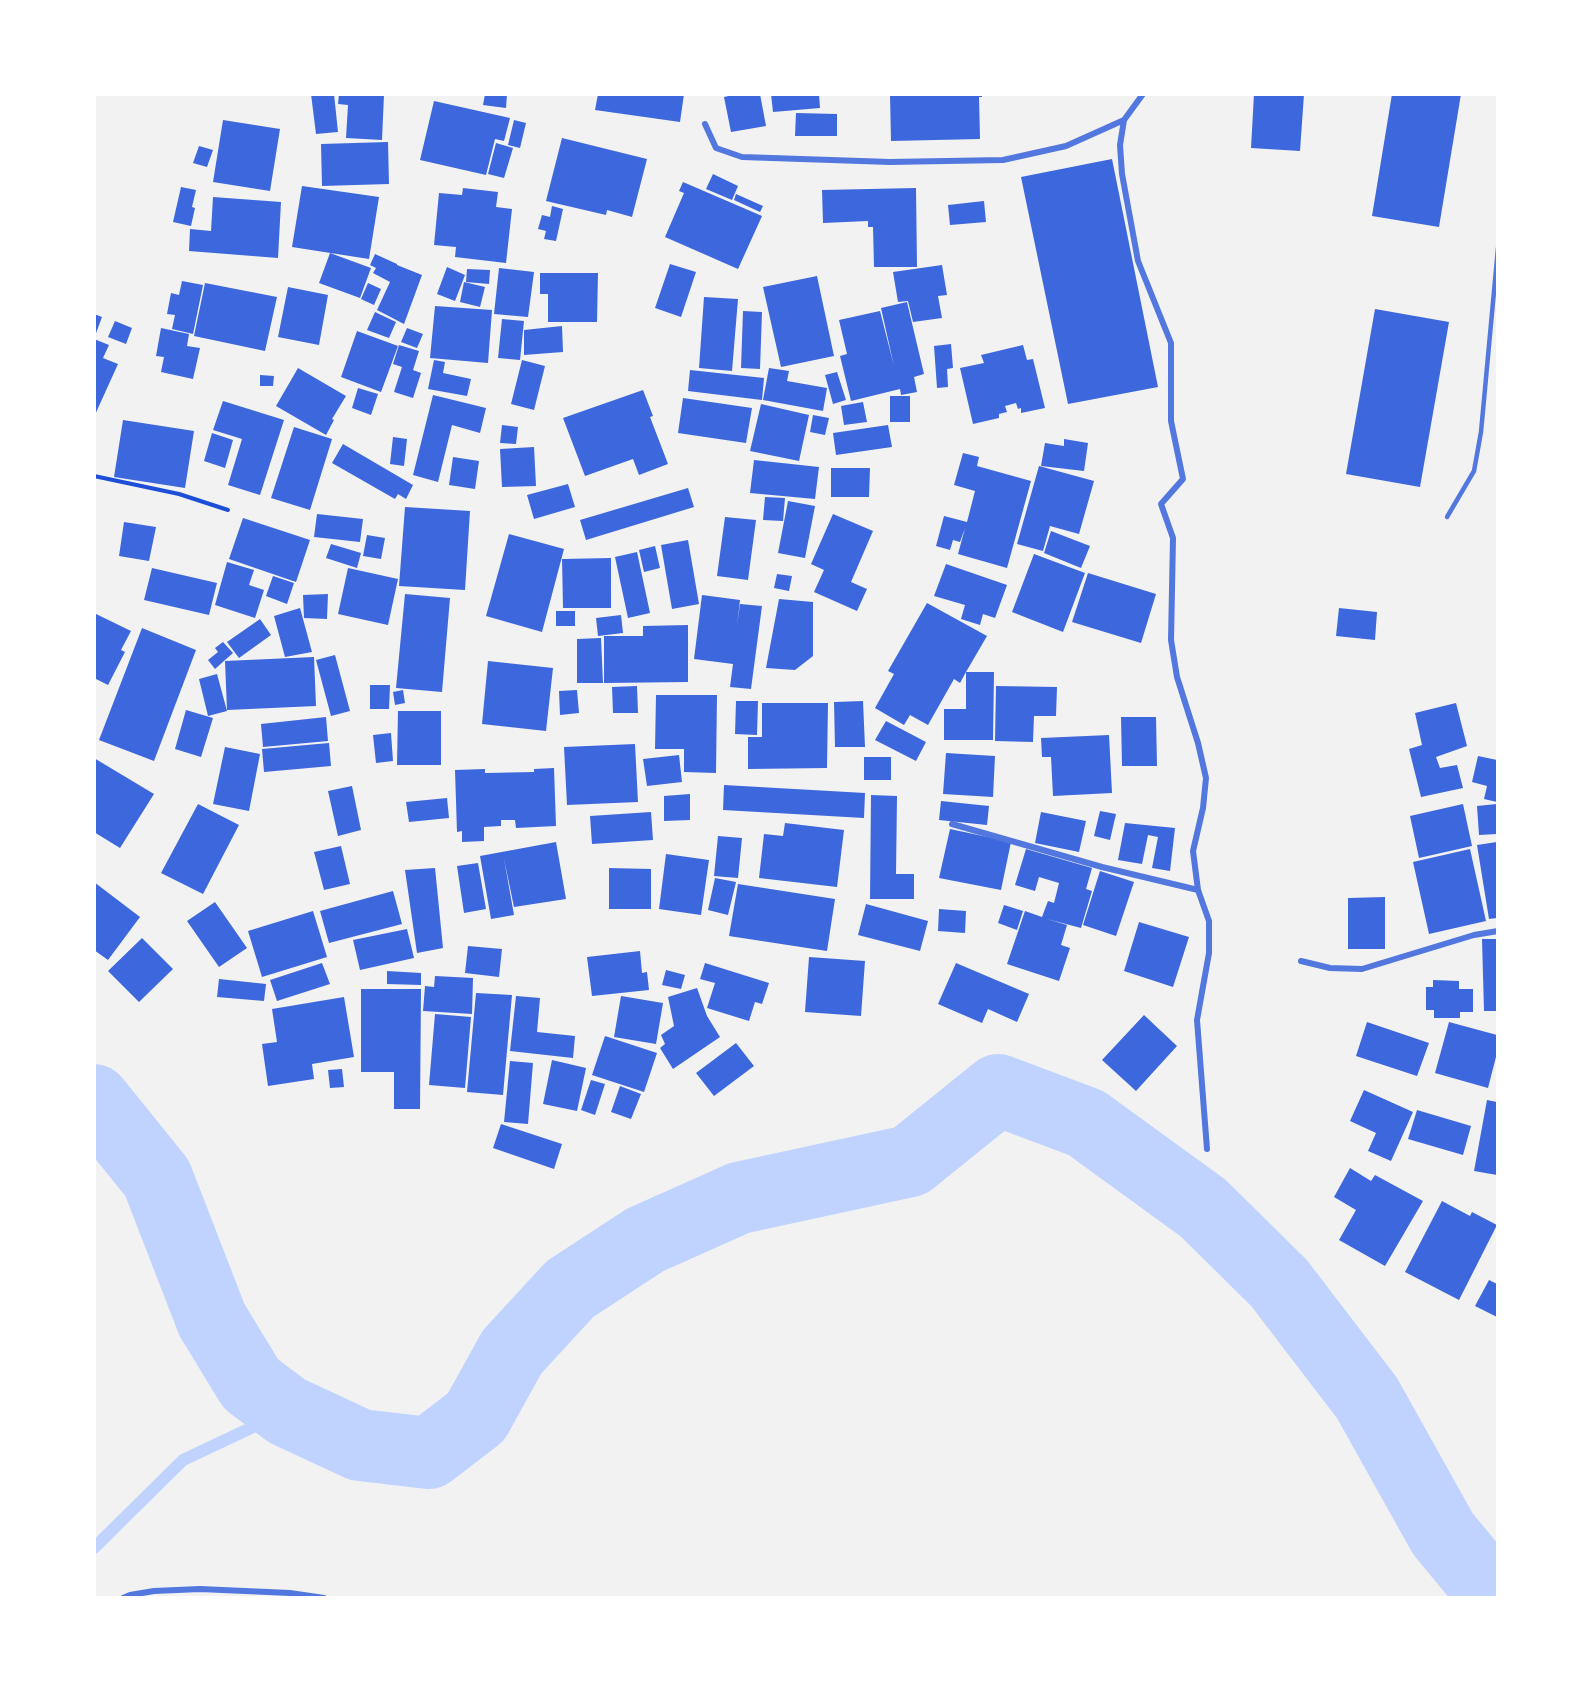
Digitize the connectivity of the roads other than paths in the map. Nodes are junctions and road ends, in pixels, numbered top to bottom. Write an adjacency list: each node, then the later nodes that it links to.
1 (1143, 94): 2 (street)
2 (1124, 120): 3 (street); 7 (street)
3 (705, 124)
4 (1497, 248): 5 (lane)
5 (1447, 517)
6 (952, 824): 7 (street)
7 (1198, 890): 10 (street)
8 (1497, 932): 9 (street)
9 (1301, 961)
10 (1207, 1149)
11 (123, 1598): 12 (street)
12 (324, 1598)

